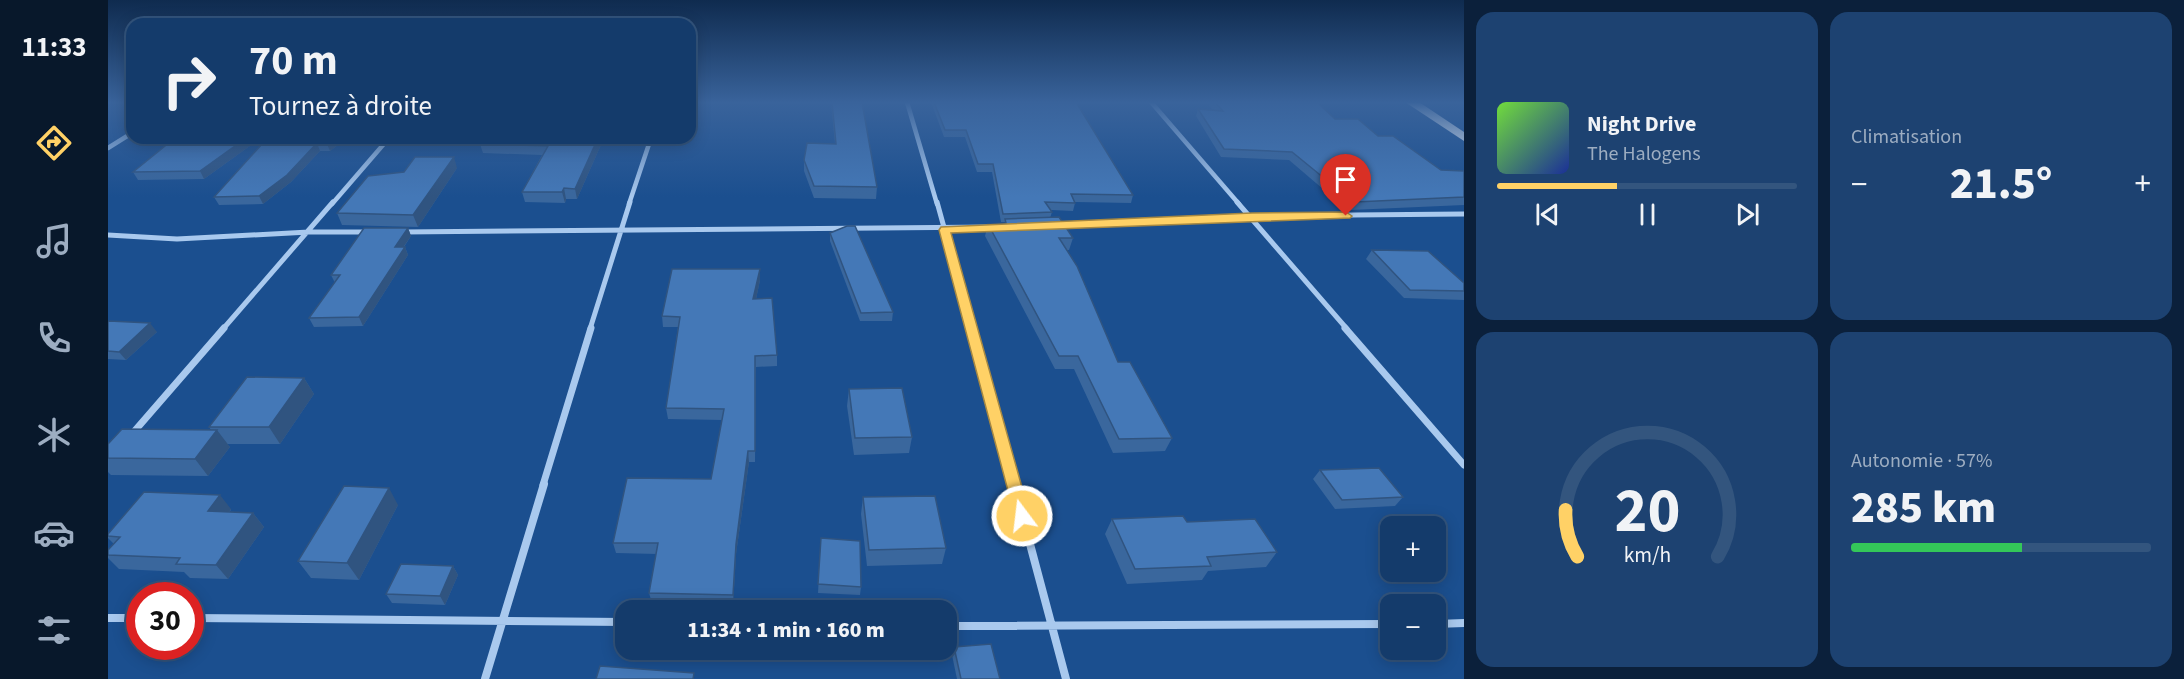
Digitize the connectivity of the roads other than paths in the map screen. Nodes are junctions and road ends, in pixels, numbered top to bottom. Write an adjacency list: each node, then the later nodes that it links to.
1 (916, 134): 11 (street)
2 (1179, 134): 8 (street)
3 (126, 136): 6 (street)
4 (384, 144): 13 (street)
5 (649, 144): 12 (street)
6 (108, 148)
7 (1464, 214): 8 (street)
8 (1252, 216): 9 (street); 18 (street)
9 (1051, 225)
10 (1004, 227): 11 (street)
11 (945, 230): 12 (street); 28 (street)
12 (620, 231): 15 (street); 22 (street)
13 (309, 232): 14 (street); 16 (street); 17 (street)
14 (381, 232)
15 (393, 232)
16 (108, 235)
17 (123, 444)
18 (1464, 465)
19 (108, 618): 20 (street)
20 (126, 618)
21 (204, 618): 22 (street)
22 (502, 621): 23 (street); 29 (street)
23 (615, 622)
24 (1464, 623): 26 (street)
25 (1380, 624): 28 (street)
26 (1446, 624)
27 (957, 626): 28 (street)
28 (1051, 627): 30 (street)
29 (485, 679)
30 (1066, 679)

